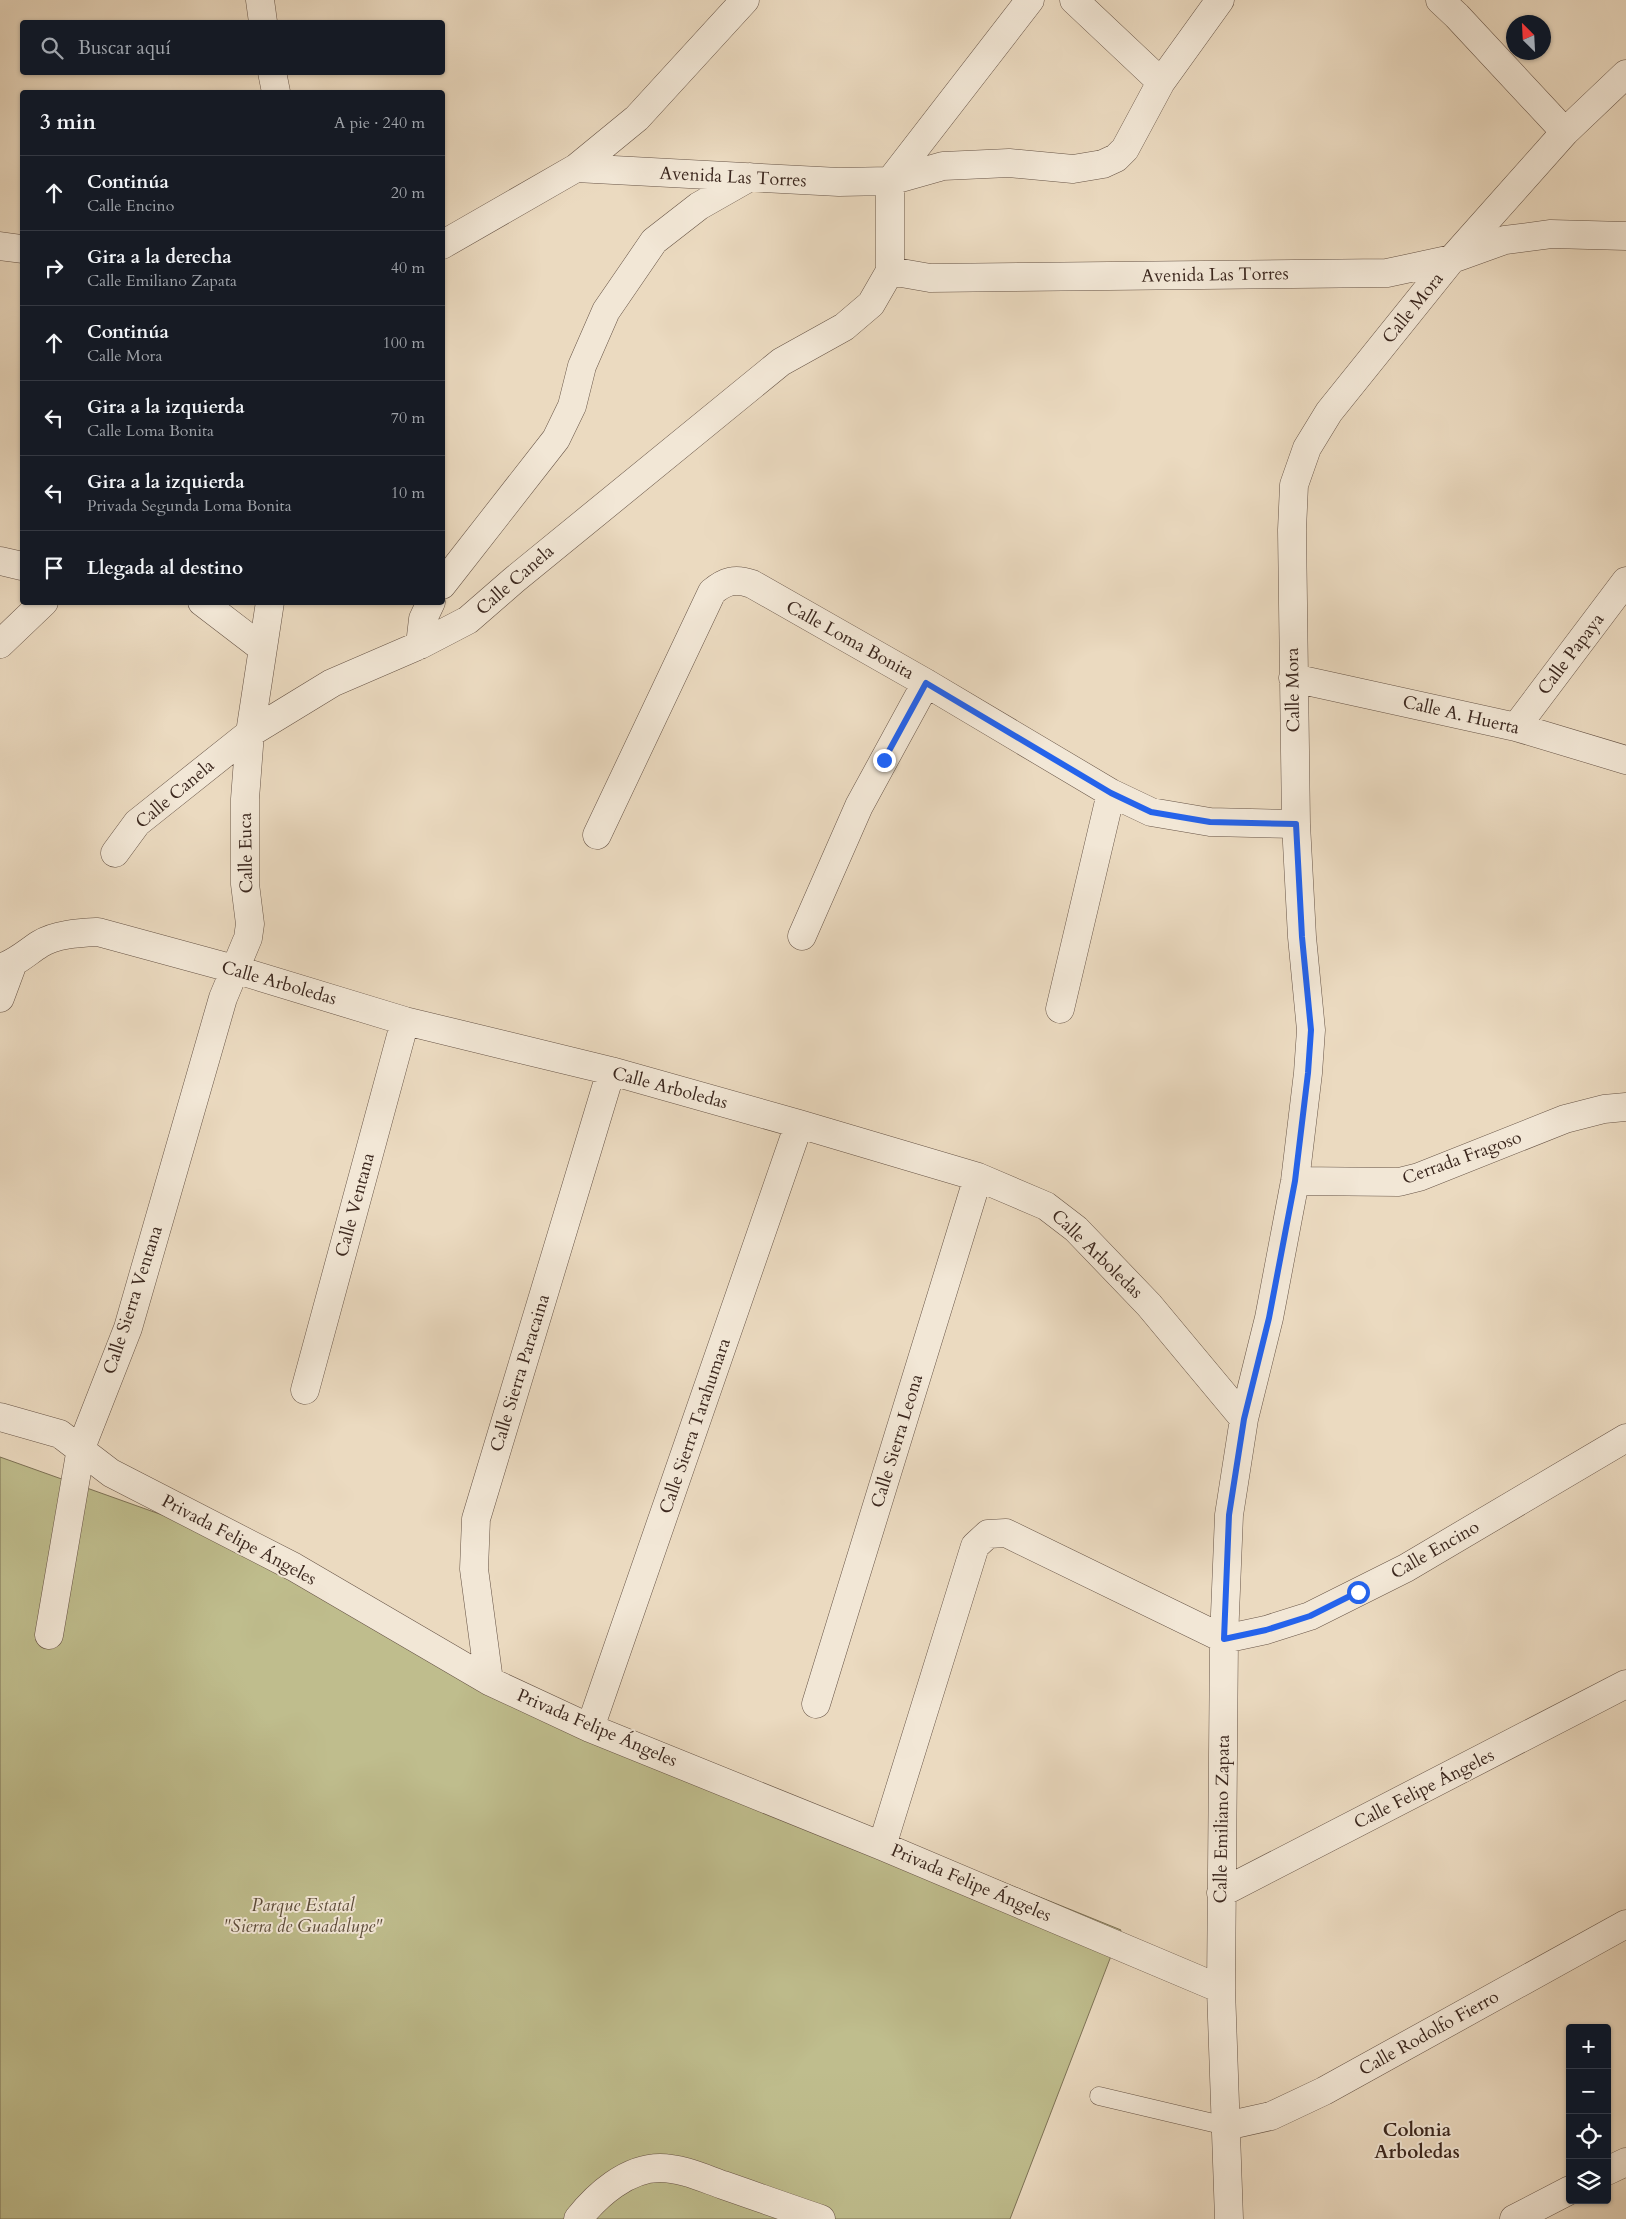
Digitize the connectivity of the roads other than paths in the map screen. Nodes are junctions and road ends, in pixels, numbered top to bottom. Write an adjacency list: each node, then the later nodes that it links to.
1 (260, 0): 7 (street)
2 (745, 0): 13 (street)
3 (1030, 0): 15 (street)
4 (1074, 0): 10 (street)
5 (1220, 0): 10 (street)
6 (1440, 0): 12 (street)
7 (263, 20)
8 (1626, 74): 12 (street, Calle Mora)
9 (273, 75): 11 (street)
10 (1162, 82): 15 (street, Avenida Las Torres)
11 (276, 90)
12 (1565, 132): 20 (street, Calle Mora)
13 (576, 168): 14 (street, Avenida Las Torres); 17 (street)
14 (750, 177): 15 (street, Avenida Las Torres); 24 (street)
15 (890, 181): 21 (street)
16 (1626, 236): 20 (street, Avenida Las Torres)
17 (445, 242)
18 (0, 246): 19 (street)
19 (20, 249)
20 (1452, 259): 21 (street, Avenida Las Torres); 33 (street, Calle Mora)
21 (890, 271): 31 (street, Calle Canela)
22 (0, 561): 23 (street)
23 (20, 566)
24 (445, 581)
25 (1626, 581): 35 (street, Calle Papaya)
26 (41, 605): 30 (street)
27 (206, 605): 32 (street)
28 (269, 605): 32 (street, Calle Euca)
29 (430, 605): 31 (street)
30 (0, 644)
31 (420, 644): 36 (street, Calle Canela)
32 (262, 648): 36 (street, Calle Euca)
33 (1293, 678): 35 (street, Calle A. Huerta); 39 (street, Calle Mora)
34 (926, 683): 38 (street, Calle Loma Bonita); 40 (street, Calle Loma Bonita); 42 (street)
35 (1516, 727): 37 (street, Calle A. Huerta)
36 (250, 733): 41 (street, Calle Canela); 44 (street, Calle Euca)
37 (1626, 760)
38 (1111, 793): 39 (street, Calle Loma Bonita); 46 (street)
39 (1296, 824): 52 (street, Calle Mora)
40 (597, 835)
41 (115, 853)
42 (802, 936)
43 (7, 966): 44 (street, Calle Arboledas); 45 (street)
44 (234, 969): 47 (street, Calle Arboledas); 57 (street, Calle Sierra Ventana)
45 (0, 998)
46 (1060, 1009)
47 (405, 1020): 48 (street, Calle Arboledas); 53 (street, Calle Ventana)
48 (611, 1071): 50 (street, Calle Arboledas); 60 (street, Calle Sierra Paracaina)
49 (1626, 1107): 52 (street, Cerrada Fragoso)
50 (799, 1124): 51 (street, Calle Arboledas); 63 (street, Calle Sierra Tarahumara)
51 (978, 1177): 55 (street, Calle Arboledas); 62 (street, Calle Sierra Leona)
52 (1295, 1181): 55 (street, Calle Mora)
53 (305, 1390)
54 (0, 1417): 57 (street, Privada Felipe Ángeles)
55 (1244, 1419): 59 (street, Calle Emiliano Zapata)
56 (1626, 1438): 59 (street, Calle Encino)
57 (81, 1448): 58 (street, Calle Sierra Ventana); 60 (street, Privada Felipe Ángeles)
58 (49, 1635)
59 (1224, 1639): 64 (street); 65 (street, Calle Emiliano Zapata)
60 (489, 1681): 63 (street, Privada Felipe Ángeles)
61 (1626, 1684): 65 (street, Calle Felipe Ángeles)
62 (816, 1704)
63 (590, 1728): 64 (street, Privada Felipe Ángeles)
64 (882, 1846): 67 (street, Privada Felipe Ángeles)
65 (1221, 1893): 67 (street, Calle Emiliano Zapata)
66 (1626, 1924): 69 (street, Calle Rodolfo Fierro)
67 (1221, 1989): 69 (street, Calle Emiliano Zapata)
68 (1099, 2096): 69 (lane)
69 (1226, 2126): 75 (street, Calle Emiliano Zapata)
70 (1626, 2162): 71 (street)
71 (1611, 2169)
72 (1566, 2192): 76 (street)
73 (578, 2219): 74 (street)
74 (821, 2219)
75 (1230, 2219)
76 (1514, 2219)

